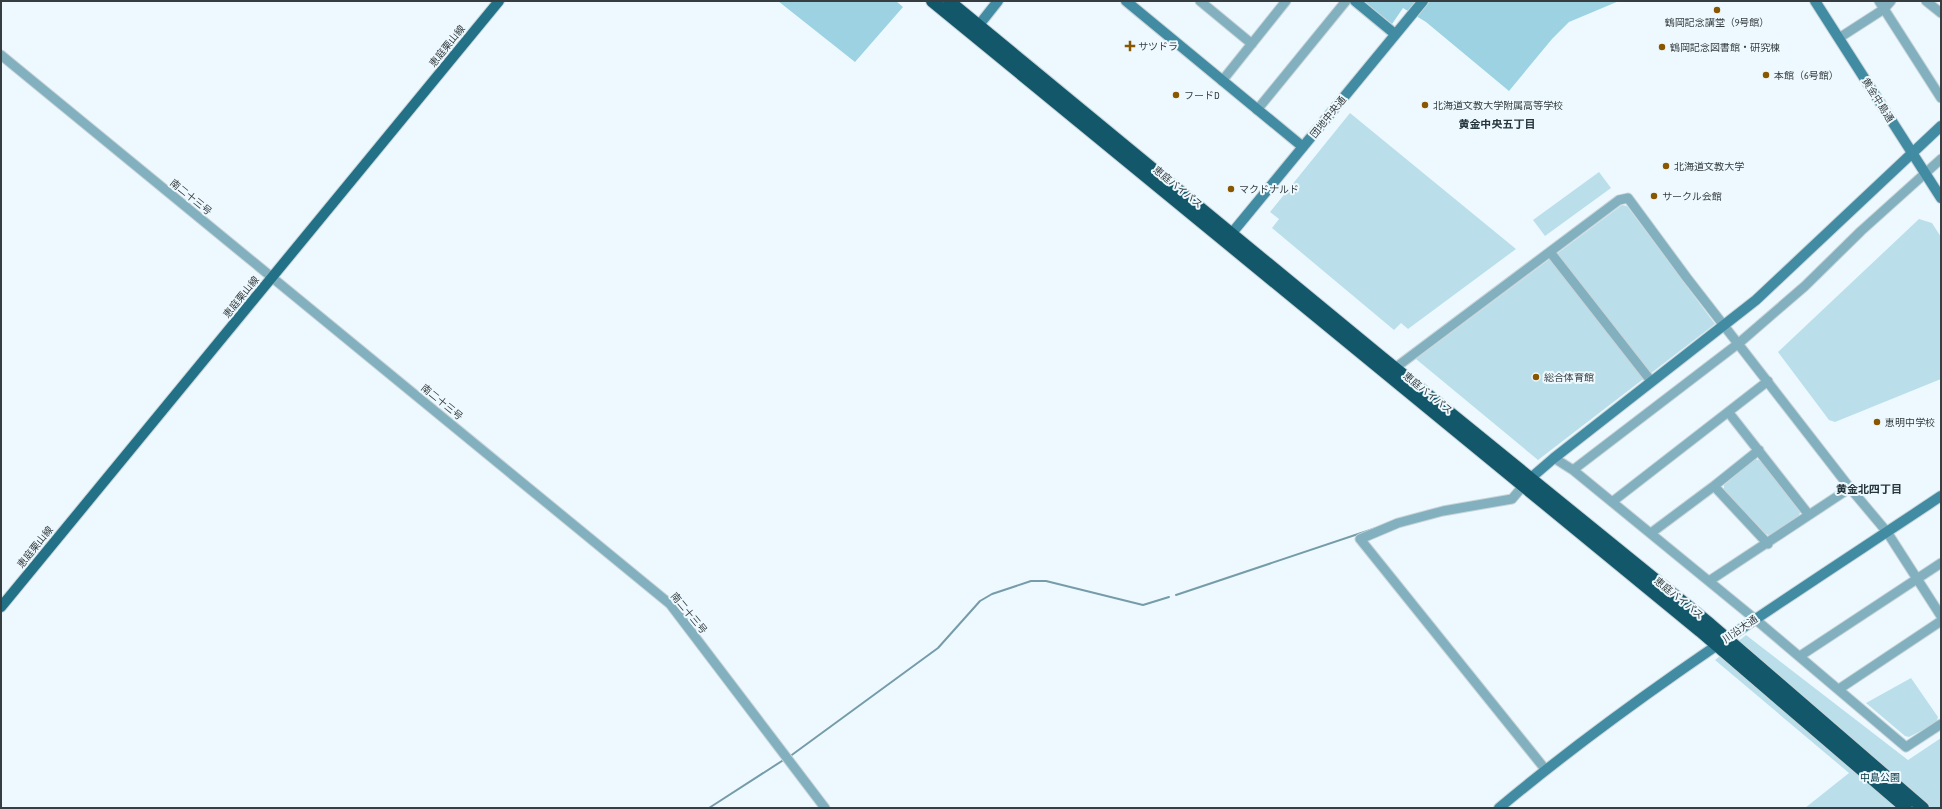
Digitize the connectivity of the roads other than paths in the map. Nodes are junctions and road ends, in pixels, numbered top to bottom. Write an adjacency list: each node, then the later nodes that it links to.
1 (499, 1): 33 (main road, 恵庭栗山線)
2 (932, 1): 17 (highway, 恵庭バイパス)
3 (949, 1): 17 (highway, 恵庭バイパス)
4 (998, 1): 17 (street)
5 (1126, 1): 22 (street)
6 (1200, 1): 20 (street)
7 (1346, 1): 24 (street)
8 (1355, 1): 18 (street)
9 (1423, 1): 18 (street, 団地中央通)
10 (1815, 1): 19 (street, 黄金中島通)
11 (1879, 1): 15 (street)
12 (1891, 1): 15 (street)
13 (1926, 1): 16 (street)
14 (1282, 3): 20 (street)
15 (1884, 9): 19 (street); 23 (street)
16 (1941, 13)
17 (975, 29): 31 (highway, 恵庭バイパス)
18 (1395, 34): 26 (street, 団地中央通)
19 (1839, 38): 27 (street, 黄金中島通)
20 (1252, 44): 22 (street)
21 (1, 55): 33 (street, 南二十三号)
22 (1222, 81): 24 (street)
23 (1941, 98)
24 (1258, 110): 26 (street)
25 (1941, 126): 27 (street)
26 (1303, 147): 31 (street, 団地中央通)
27 (1912, 154): 29 (street, 黄金中島通); 34 (street)
28 (1941, 159): 29 (street)
29 (1926, 174): 30 (street, 黄金中島通); 35 (street)
30 (1941, 198)
31 (1228, 237): 36 (highway, 恵庭バイパス); 43 (highway, 恵庭バイパス)
32 (1550, 252): 34 (street); 36 (street); 37 (street)
33 (272, 278): 55 (main road, 恵庭栗山線); 66 (street, 南二十三号)
34 (1723, 324): 35 (street); 37 (street)
35 (1739, 343): 38 (street); 42 (street)
36 (1394, 368): 43 (highway, 恵庭バイパス)
37 (1651, 381): 41 (street)
38 (1768, 381): 39 (street); 45 (street)
39 (1729, 413): 40 (street); 47 (street)
40 (1759, 450): 44 (street); 48 (street)
41 (1554, 458): 42 (street); 43 (street)
42 (1573, 470): 47 (street)
43 (1526, 482): 59 (highway, 恵庭バイパス); 60 (highway, 恵庭バイパス); 64 (street)
44 (1714, 486): 50 (street); 51 (street)
45 (1850, 488): 48 (street); 49 (street)
46 (1941, 496): 49 (street, 川沿大通)
47 (1612, 502): 50 (street)
48 (1809, 515): 51 (street)
49 (1887, 532): 53 (street); 57 (street, 川沿大通)
50 (1650, 533): 54 (street)
51 (1768, 544): 54 (street)
52 (1941, 563): 53 (street)
53 (1917, 579): 56 (street); 61 (street)
54 (1709, 581): 57 (street)
55 (1, 607)
56 (1941, 616)
57 (1755, 619): 59 (street, 川沿大通); 61 (street)
58 (1941, 622): 62 (street)
59 (1727, 638): 60 (street, 川沿大通); 65 (highway, 恵庭バイパス)
60 (1715, 646): 64 (street, 川沿大通); 65 (highway, 恵庭バイパス)
61 (1800, 656): 62 (street)
62 (1839, 689): 63 (street)
63 (1941, 724)
64 (1545, 769): 67 (street, 川沿大通)
65 (1895, 792): 68 (highway, 恵庭バイパス); 69 (highway, 恵庭バイパス)
66 (825, 808)
67 (1499, 808)
68 (1906, 808)
69 (1922, 808)

